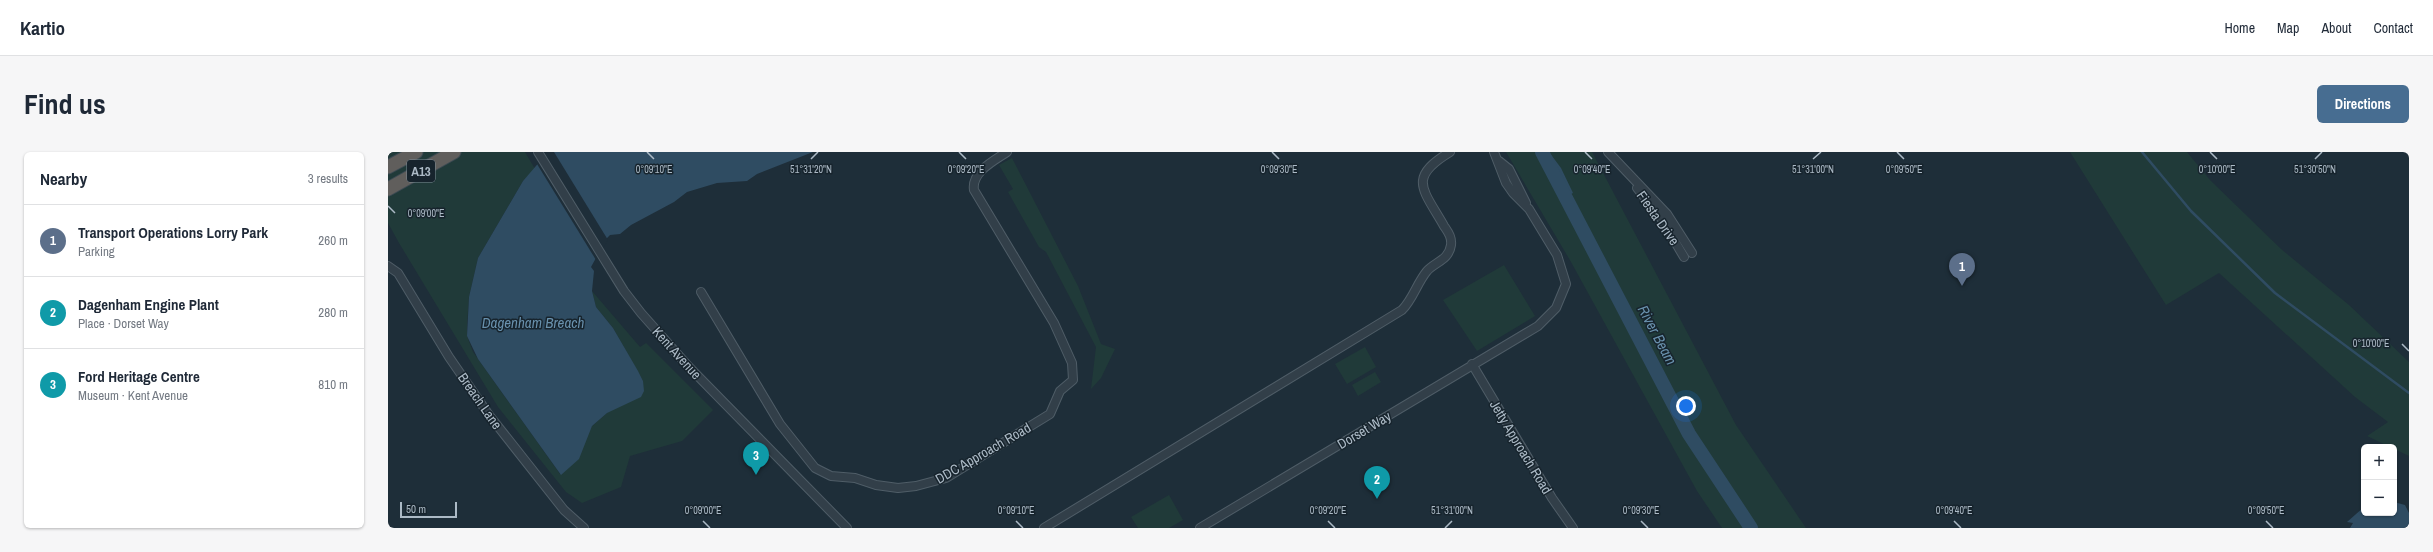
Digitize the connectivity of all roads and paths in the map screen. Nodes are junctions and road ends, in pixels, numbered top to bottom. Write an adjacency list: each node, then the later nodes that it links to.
1 (416, 152): 8 (highway, A13)
2 (454, 152): 9 (highway, A13)
3 (538, 152): 15 (street, Kent Avenue)
4 (1450, 152): 16 (street)
5 (1494, 152): 13 (street, Dorset Way)
6 (1608, 152): 10 (street, Fiesta Drive)
7 (1005, 153): 12 (street, DDC Approach Road)
8 (388, 167)
9 (388, 189)
10 (1688, 255)
11 (388, 266): 14 (street, Breach Lane)
12 (701, 292)
13 (1472, 364): 17 (street, Dorset Way); 18 (street, Jetty Approach Road)
14 (584, 528)
15 (846, 528)
16 (1044, 528)
17 (1200, 528)
18 (1573, 528)

